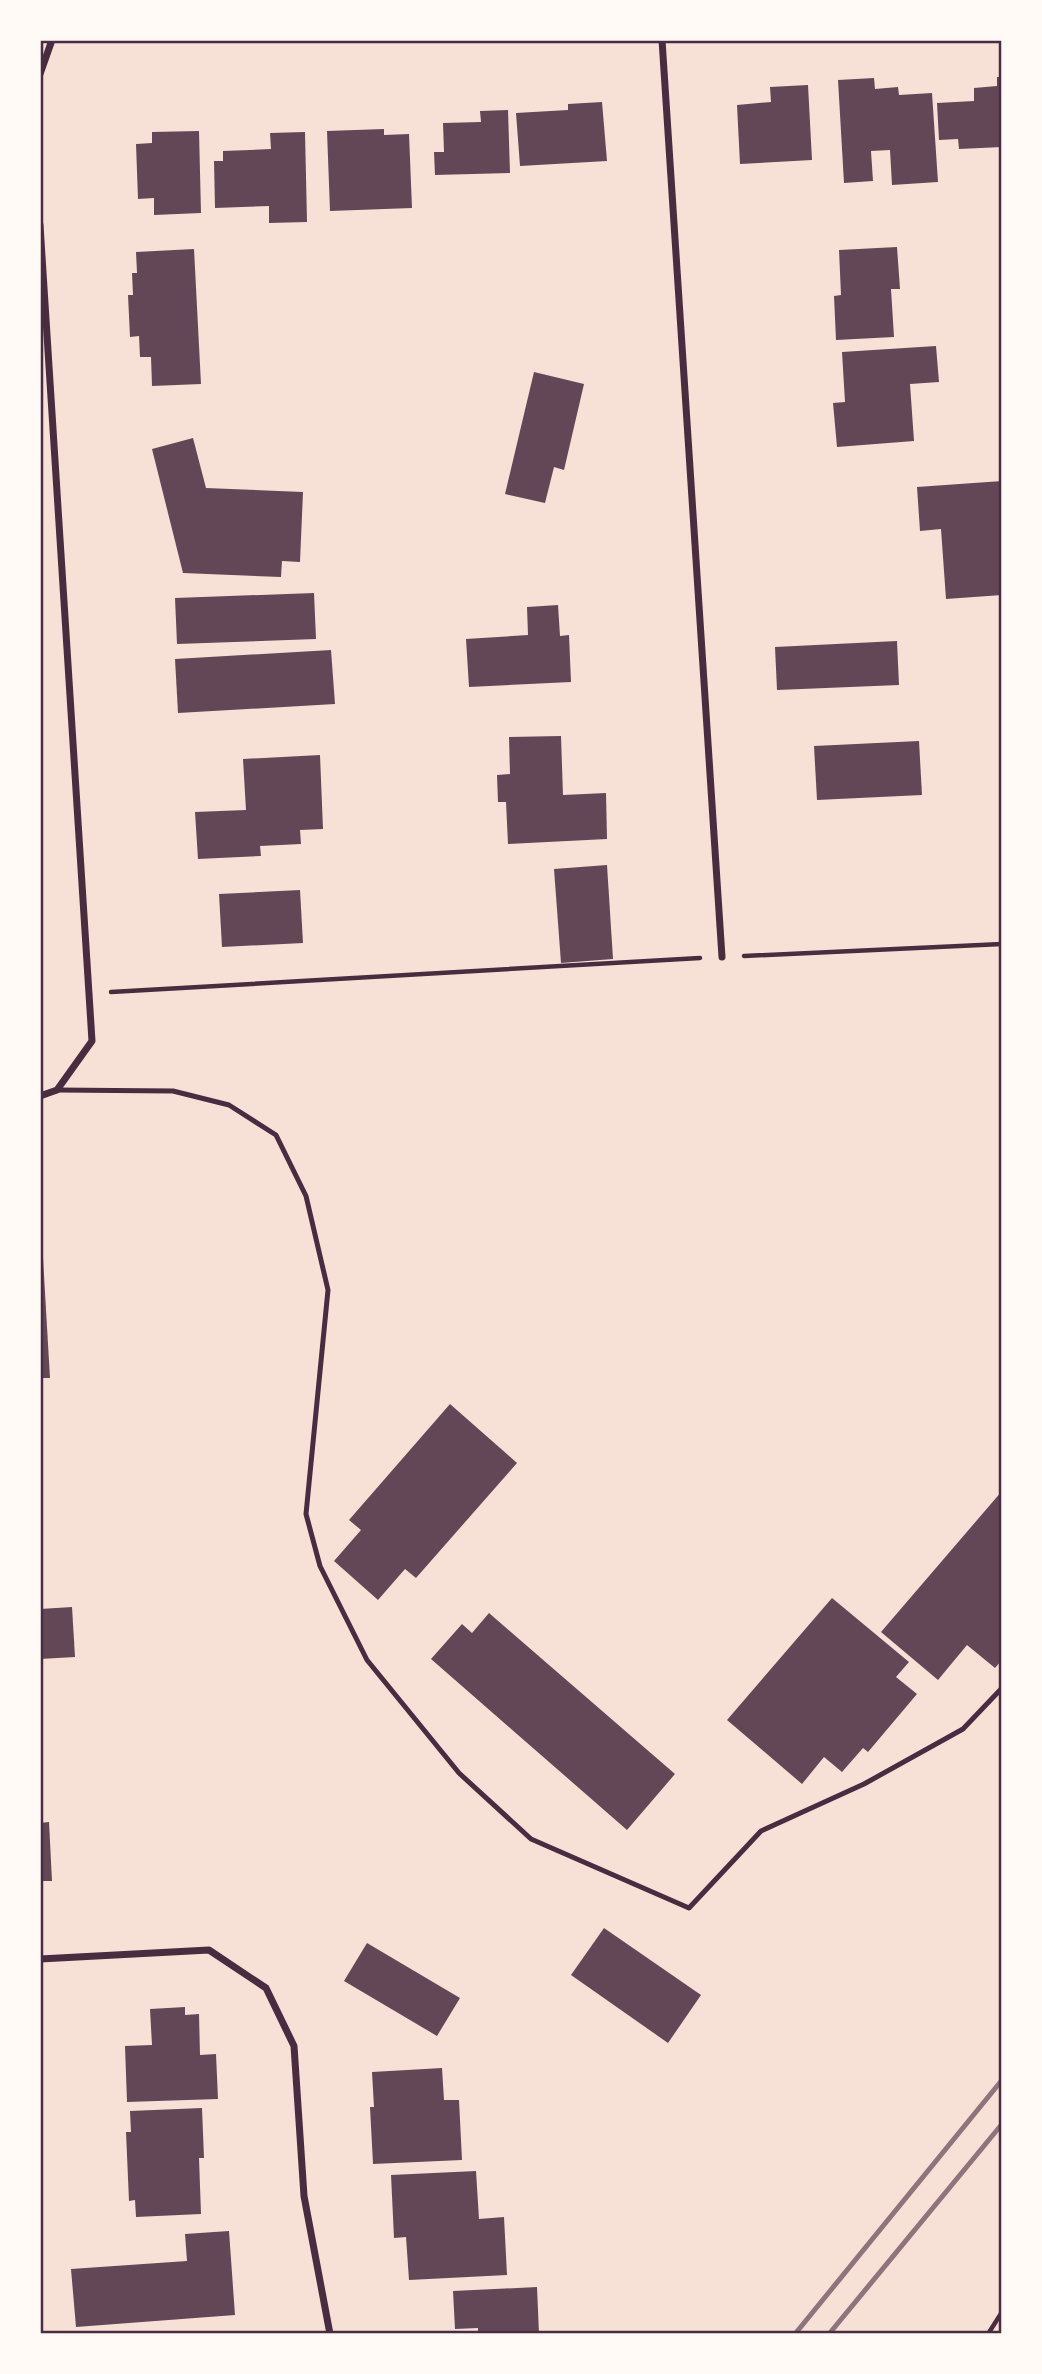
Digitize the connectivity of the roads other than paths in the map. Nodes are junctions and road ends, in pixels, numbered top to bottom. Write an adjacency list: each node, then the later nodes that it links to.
1 (52, 40): 3 (street)
2 (662, 40): 5 (street)
3 (40, 74)
4 (40, 225): 6 (street)
5 (722, 957)
6 (57, 1090): 7 (street); 8 (lane)
7 (40, 1096)
8 (1002, 1688)
9 (40, 1959): 10 (street)
10 (330, 2334)

